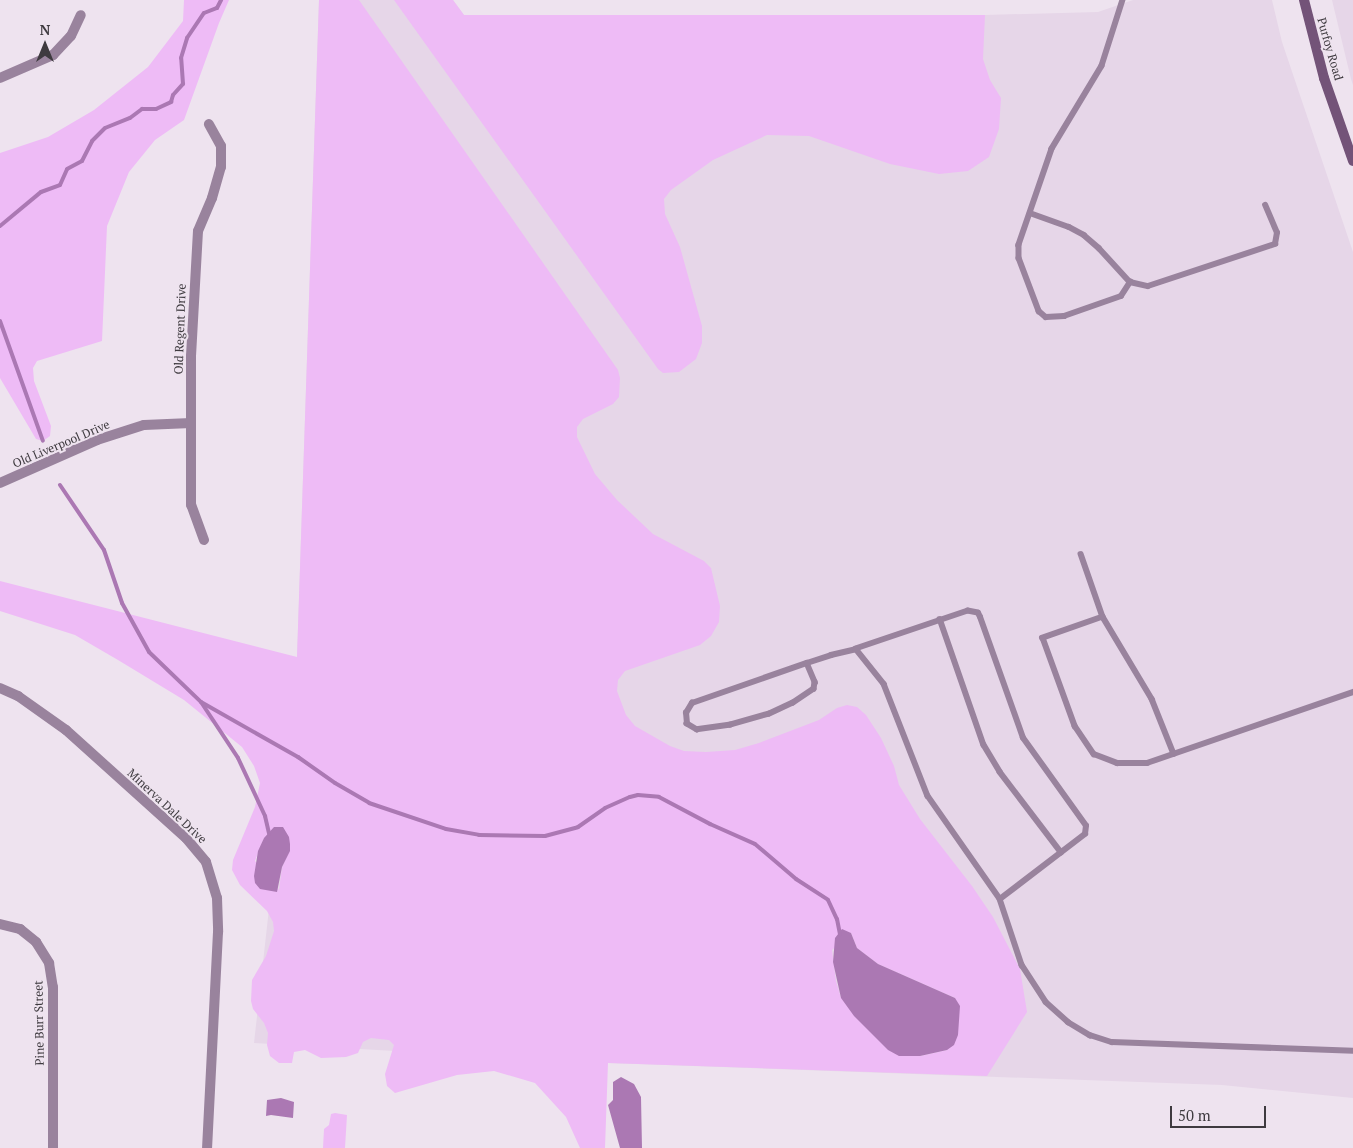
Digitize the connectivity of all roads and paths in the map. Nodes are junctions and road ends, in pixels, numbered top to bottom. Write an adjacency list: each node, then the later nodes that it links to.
1 (1123, 0): 8 (lane)
2 (1304, 0): 6 (street, Purfoy Road)
3 (81, 15): 4 (street)
4 (0, 78)
5 (209, 124): 10 (street, Old Regent Drive)
6 (1353, 161)
7 (1265, 205): 9 (lane)
8 (1030, 213): 9 (lane); 9 (lane)
9 (1130, 282)
10 (191, 423): 11 (street, Old Liverpool Drive); 12 (street, Old Regent Drive)
11 (0, 483)
12 (204, 540)
13 (1081, 554): 14 (lane)
14 (1103, 617): 20 (lane); 20 (lane)
15 (940, 620): 16 (lane); 21 (lane); 21 (lane)
16 (856, 648): 17 (lane); 22 (lane)
17 (807, 663): 17 (lane)
18 (0, 688): 26 (street, Minerva Dale Drive)
19 (1353, 692): 20 (lane)
20 (1174, 754)
21 (1061, 852): 22 (lane)
22 (1000, 899): 24 (lane)
23 (0, 924): 25 (street, Pine Burr Street)
24 (1353, 1051)
25 (53, 1148)
26 (207, 1148)

